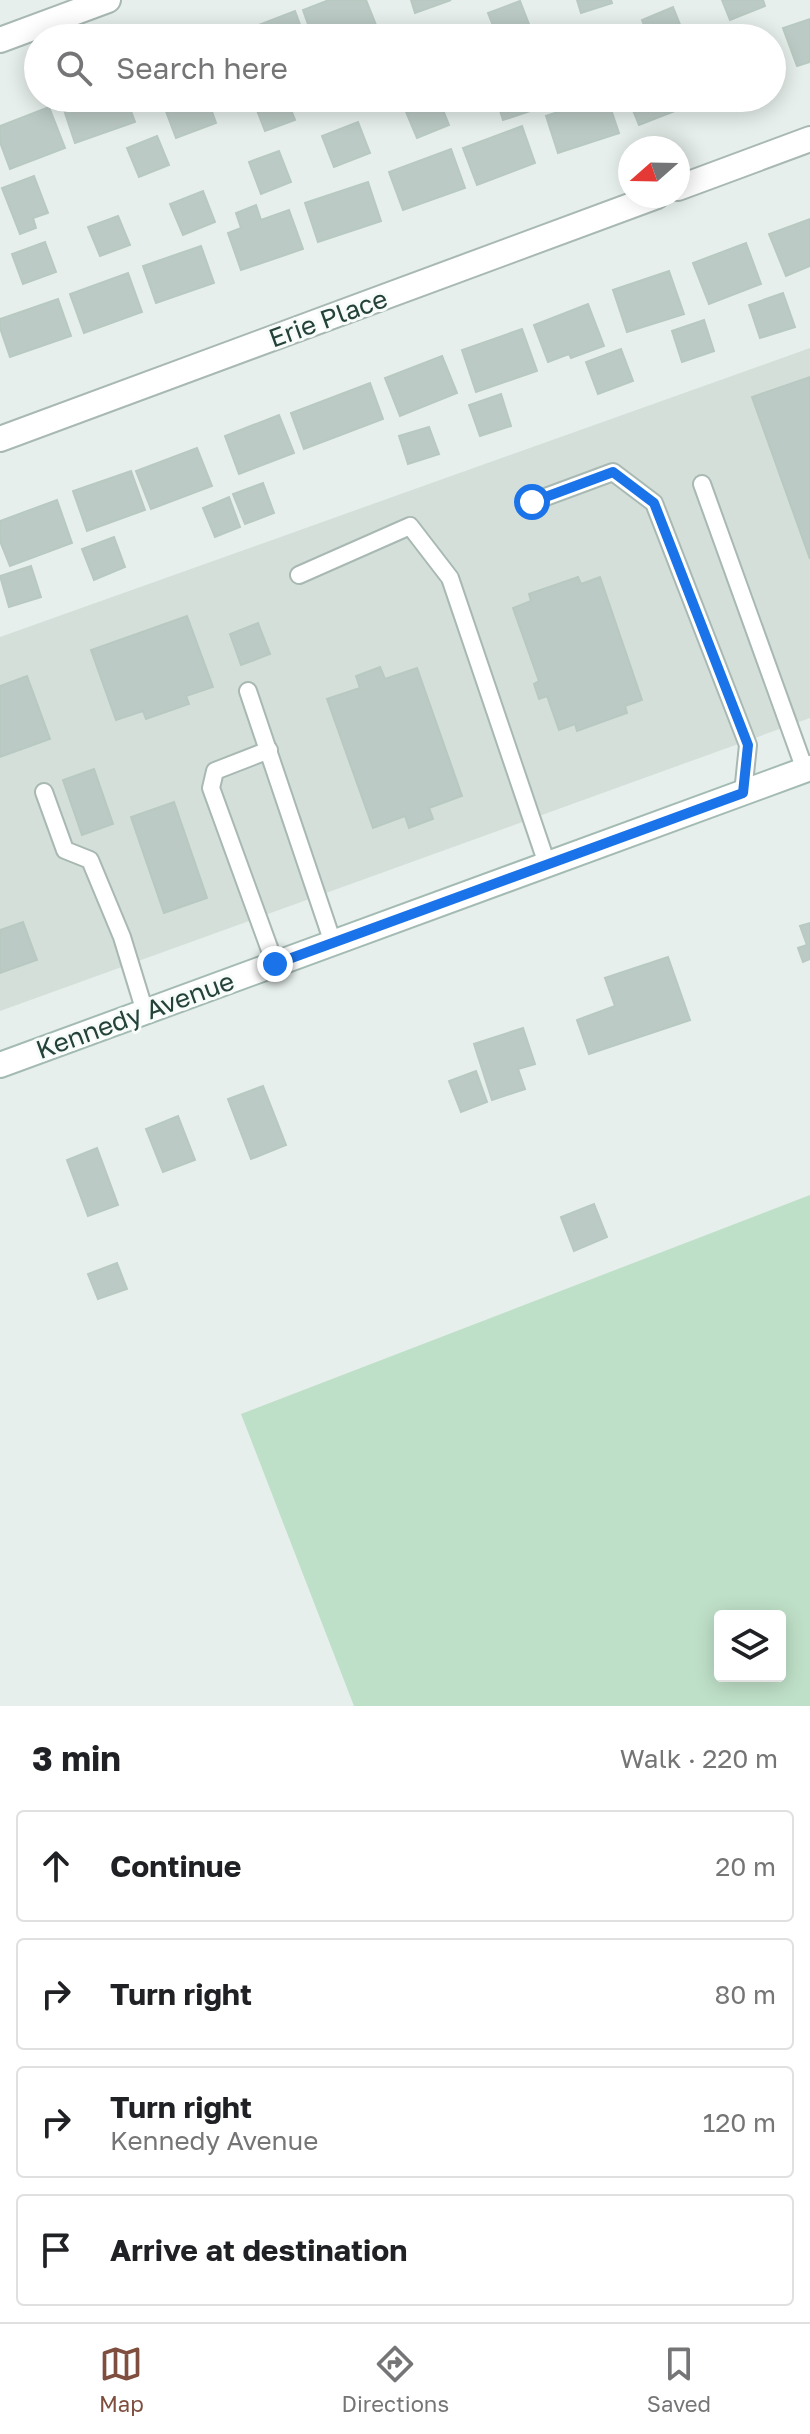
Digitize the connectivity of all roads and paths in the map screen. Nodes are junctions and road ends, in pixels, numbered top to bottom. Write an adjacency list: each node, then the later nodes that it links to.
1 (108, 0): 2 (street)
2 (43, 24)
3 (24, 31): 4 (street)
4 (0, 40)
5 (810, 139): 6 (street)
6 (690, 184)
7 (625, 208): 8 (street, Erie Place)
8 (0, 439)
9 (702, 484): 14 (lane)
10 (532, 502): 16 (lane)
11 (299, 575): 17 (lane)
12 (248, 691): 13 (lane)
13 (269, 750): 18 (lane); 19 (lane)
14 (808, 769): 16 (street, Kennedy Avenue)
15 (44, 792): 20 (lane)
16 (743, 793): 17 (street, Kennedy Avenue)
17 (547, 864): 18 (street, Kennedy Avenue)
18 (333, 943): 19 (street, Kennedy Avenue)
19 (275, 964): 20 (street, Kennedy Avenue)
20 (145, 1012): 21 (street, Kennedy Avenue)
21 (0, 1065)

